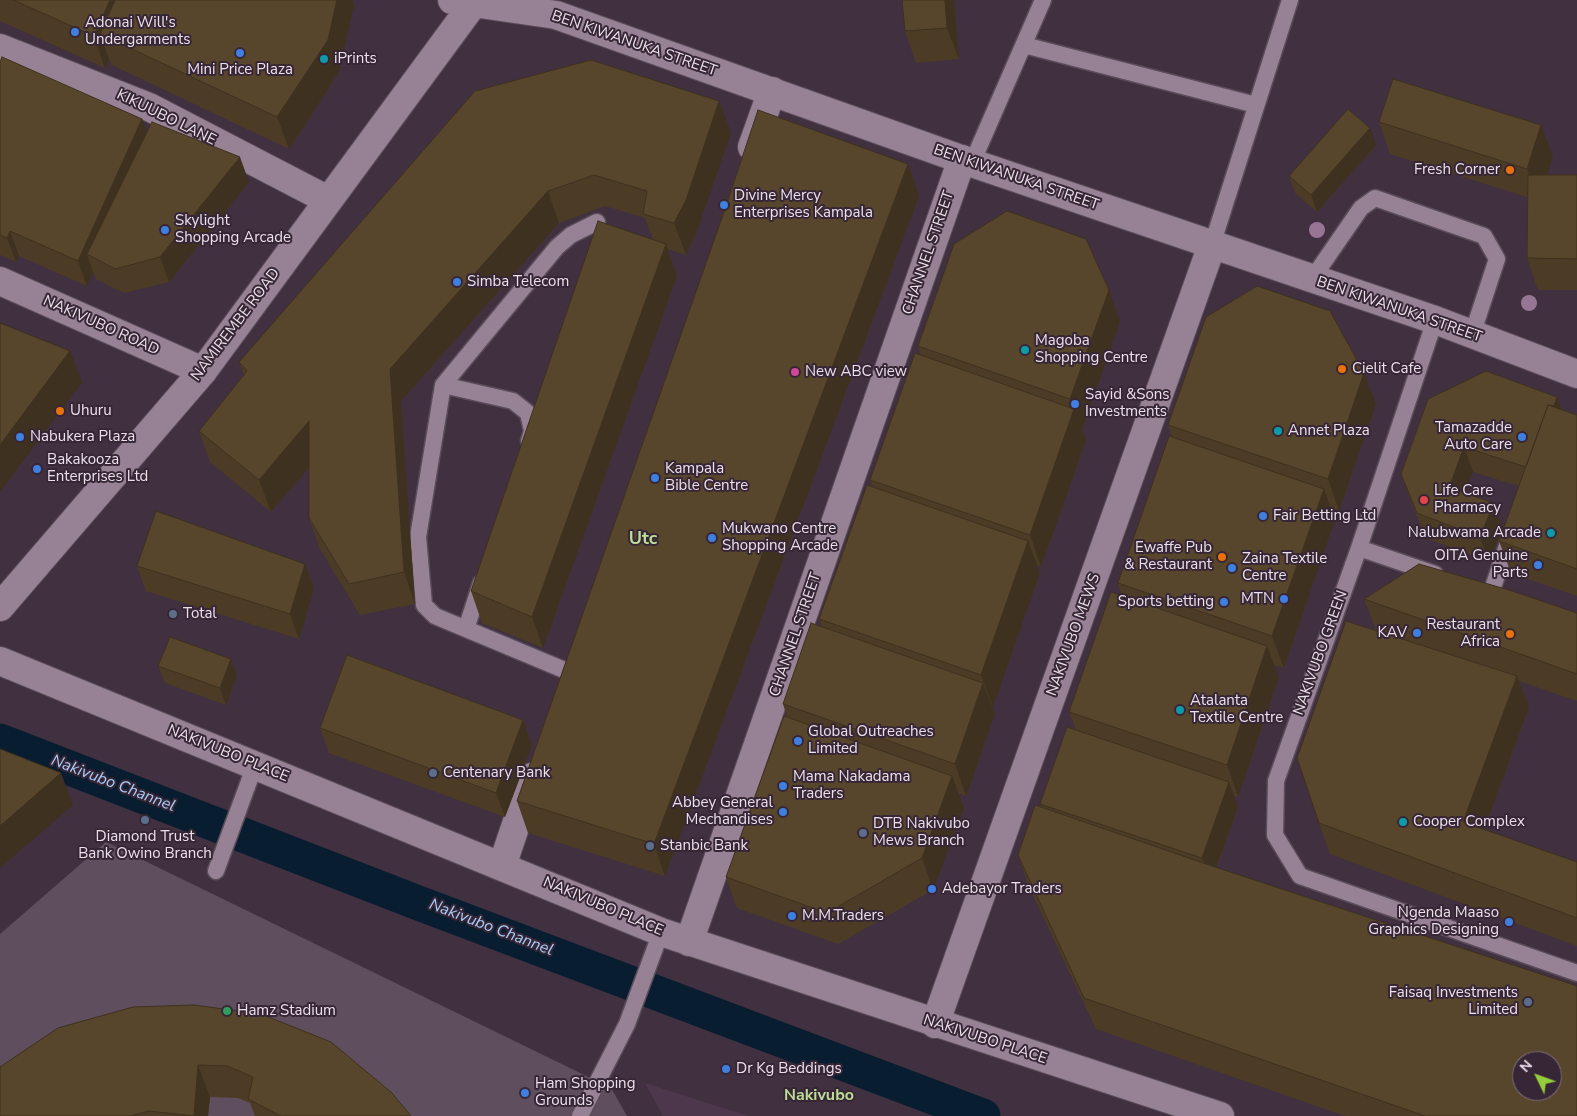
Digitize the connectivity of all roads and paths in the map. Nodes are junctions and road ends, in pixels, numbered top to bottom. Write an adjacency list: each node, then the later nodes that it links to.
1 (1043, 0): 4 (lane)
2 (1289, 0): 7 (lane)
3 (466, 1): 6 (main road, BEN KIWANUKA STREET); 10 (main road, NAMIREMBE ROAD)
4 (1024, 45): 7 (lane); 8 (lane)
5 (0, 48): 10 (main road, KIKUUBO LANE)
6 (772, 91): 8 (main road, BEN KIWANUKA STREET); 9 (main road)
7 (1256, 105): 12 (lane)
8 (967, 161): 12 (main road, BEN KIWANUKA STREET); 39 (main road, CHANNEL STREET)
9 (745, 166)
10 (328, 200): 17 (main road, NAMIREMBE ROAD)
11 (597, 222): 19 (lane)
12 (1212, 245): 13 (main road, BEN KIWANUKA STREET); 41 (main road, NAKIVUBO MEWS)
13 (1312, 279): 15 (main road, BEN KIWANUKA STREET); 16 (lane)
14 (0, 281): 17 (main road, NAKIVUBO ROAD)
15 (1435, 320): 16 (main road, BEN KIWANUKA STREET); 22 (lane, NAKIVUBO GREEN)
16 (1472, 335): 18 (main road, BEN KIWANUKA STREET)
17 (203, 371): 28 (main road, NAMIREMBE ROAD)
18 (1577, 374)
19 (443, 384): 20 (lane); 29 (lane)
20 (522, 459)
21 (1514, 523): 26 (lane)
22 (1359, 548): 24 (lane); 40 (lane, NAKIVUBO GREEN)
23 (485, 572): 29 (lane)
24 (1453, 580)
25 (1472, 587): 26 (lane)
26 (1491, 594): 27 (lane)
27 (1508, 599)
28 (0, 607)
29 (466, 629): 32 (lane)
30 (579, 644): 32 (main road)
31 (0, 661): 35 (main road, NAKIVUBO PLACE)
32 (569, 672): 33 (main road)
33 (559, 700)
34 (540, 755): 36 (main road)
35 (255, 765): 36 (main road, NAKIVUBO PLACE); 37 (lane)
36 (502, 866): 38 (main road, NAKIVUBO PLACE)
37 (216, 871)
38 (661, 932): 39 (main road, NAKIVUBO PLACE); 42 (lane)
39 (689, 942): 41 (main road, NAKIVUBO PLACE)
40 (1577, 973)
41 (935, 1024): 43 (main road, NAKIVUBO PLACE)
42 (580, 1116)
43 (1220, 1116)

